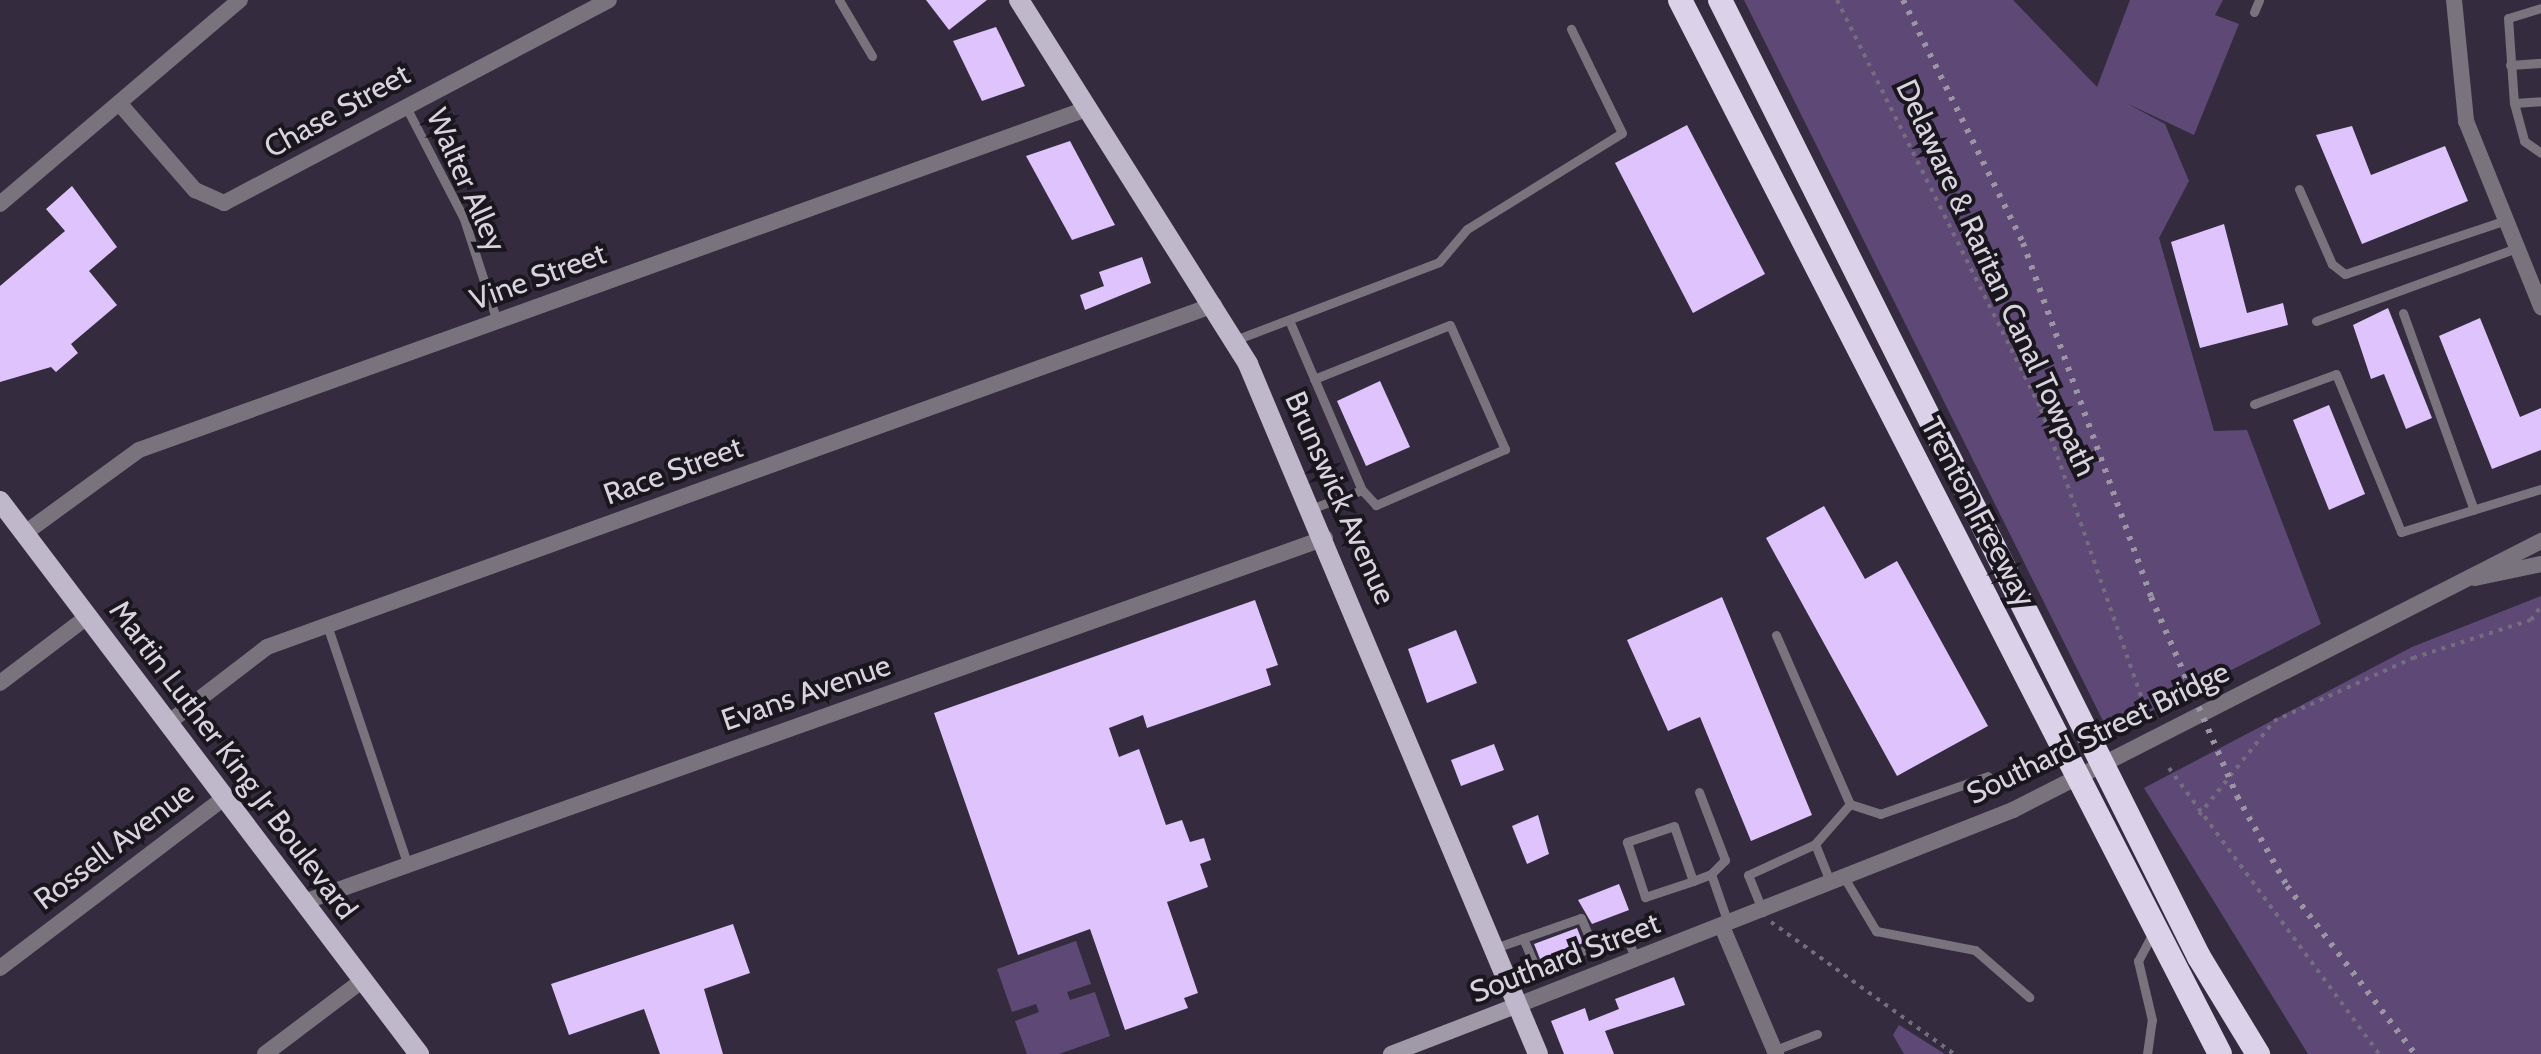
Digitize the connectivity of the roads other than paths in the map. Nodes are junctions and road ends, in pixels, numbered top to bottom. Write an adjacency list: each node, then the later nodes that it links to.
1 (239, 0): 16 (street)
2 (609, 0): 18 (street, Chase Street)
3 (839, 0): 12 (lane)
4 (1019, 0): 19 (main road, Brunswick Avenue)
5 (1680, 0): 61 (highway, Trenton Freeway)
6 (1720, 0): 78 (highway, Trenton Freeway)
7 (2259, 0): 10 (lane)
8 (2454, 0): 23 (street)
9 (2541, 8): 14 (lane)
10 (2254, 12)
11 (1571, 29): 28 (lane)
12 (872, 56)
13 (2541, 63): 14 (lane)
14 (2510, 65): 17 (lane)
15 (2541, 101): 17 (lane)
16 (119, 103): 18 (street, Chase Street); 22 (street)
17 (2514, 103): 20 (lane)
18 (405, 105): 29 (lane, Walter Alley)
19 (1089, 108): 25 (main road, Brunswick Avenue); 29 (street, Vine Street)
20 (2541, 153)
21 (2299, 189): 23 (lane)
22 (0, 204)
23 (2506, 220): 24 (street)
24 (2517, 248): 26 (street); 30 (lane)
25 (1214, 305): 31 (main road, Brunswick Avenue); 45 (street, Race Street)
26 (2541, 307)
27 (2403, 313): 38 (lane)
28 (1289, 320): 31 (lane); 32 (lane)
29 (497, 321): 39 (street, Vine Street)
30 (2316, 321)
31 (1235, 340): 37 (main road, Brunswick Avenue)
32 (1314, 379): 35 (lane); 35 (lane)
33 (2254, 404): 38 (lane)
34 (2541, 489): 38 (lane)
35 (1362, 490): 37 (lane)
36 (0, 501): 39 (main road, Martin Luther King Jr Boulevard)
37 (1313, 508): 40 (main road, Brunswick Avenue)
38 (2474, 510)
39 (25, 533): 44 (main road, Martin Luther King Jr Boulevard)
40 (1325, 538): 54 (street, Evans Avenue); 63 (main road, Brunswick Avenue)
41 (2541, 541): 43 (street)
42 (2541, 564): 43 (street)
43 (2453, 582): 57 (street, Southard Street Bridge)
44 (87, 617): 47 (street); 48 (main road, Martin Luther King Jr Boulevard)
45 (327, 625): 48 (street, Race Street); 54 (lane)
46 (1776, 635): 52 (lane)
47 (0, 683)
48 (168, 723): 51 (main road, Martin Luther King Jr Boulevard)
49 (1988, 776): 52 (lane)
50 (1699, 792): 55 (lane)
51 (224, 798): 58 (main road, Martin Luther King Jr Boulevard); 66 (street, Rossell Avenue)
52 (1850, 804): 53 (lane)
53 (1815, 844): 57 (lane); 59 (lane)
54 (407, 863): 58 (street, Evans Avenue)
55 (1711, 874): 56 (lane); 60 (lane)
56 (1693, 881): 56 (lane)
57 (1838, 882): 59 (street, Southard Street Bridge); 68 (lane)
58 (304, 902): 67 (main road, Martin Luther King Jr Boulevard)
59 (1761, 913): 60 (street, Southard Street)
60 (1726, 928): 65 (street, Southard Street); 71 (street)
61 (2154, 930): 76 (lane); 77 (highway, Trenton Freeway)
62 (1523, 938): 63 (lane); 64 (lane); 64 (lane)
63 (1495, 948): 69 (main road, Brunswick Avenue)
64 (1594, 948): 65 (lane)
65 (1637, 961): 69 (street, Southard Street)
66 (0, 968)
67 (363, 980): 72 (street); 73 (main road, Martin Luther King Jr Boulevard)
68 (2029, 997)
69 (1518, 1005): 74 (main road, Southard Street); 75 (main road, Brunswick Avenue)
70 (1817, 1034): 71 (lane)
71 (1776, 1052)
72 (265, 1054)
73 (419, 1054)
74 (1391, 1054)
75 (1538, 1054)
76 (2147, 1054)
77 (2220, 1054)
78 (2258, 1054)

